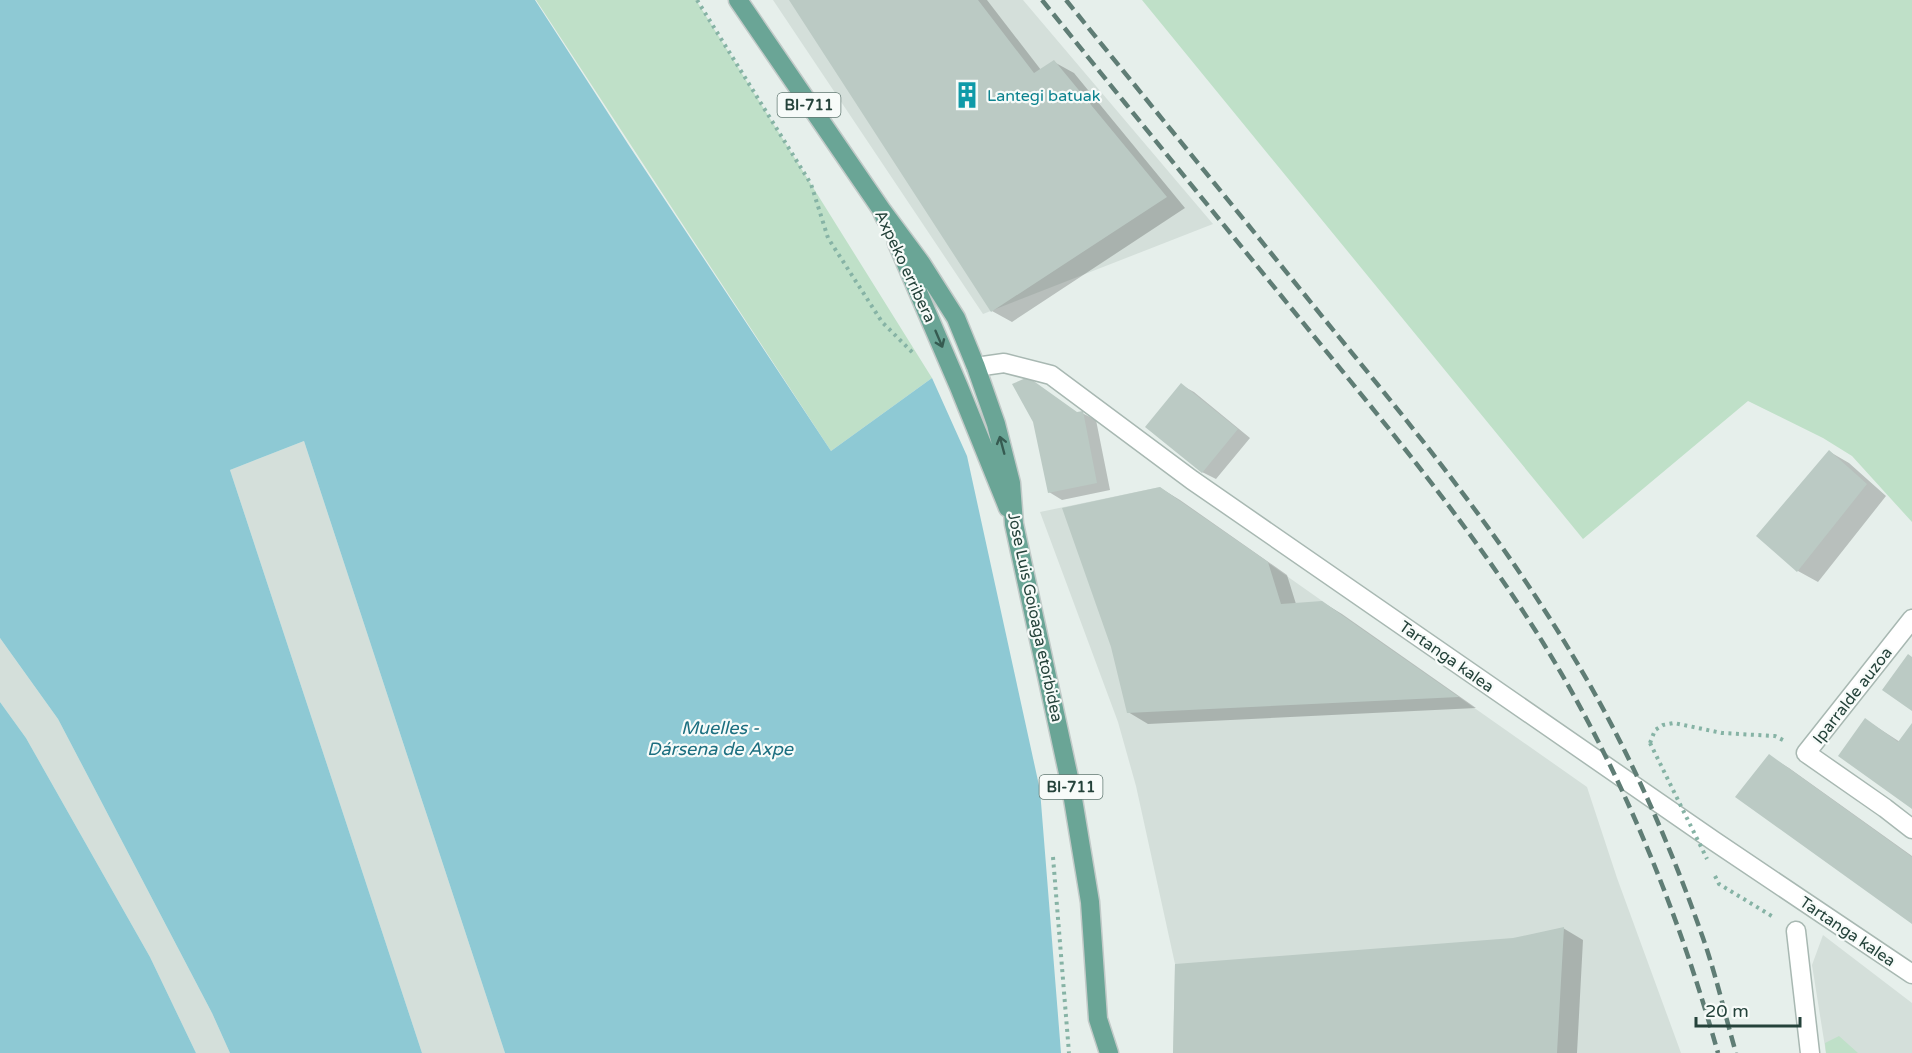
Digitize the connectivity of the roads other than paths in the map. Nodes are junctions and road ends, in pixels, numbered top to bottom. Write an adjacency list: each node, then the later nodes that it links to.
1 (738, 0): 2 (main road, Axpeko erribera / BI-711)
2 (881, 209): 3 (main road, Jose Luis Goioaga etorbidea / BI-711); 4 (main road, Axpeko erribera / BI-711, one-way to 4)
3 (976, 367): 4 (main road, Jose Luis Goioaga etorbidea / BI-711, one-way to 3); 8 (street, Tartanga kalea)
4 (1014, 524): 9 (main road, Jose Luis Goioaga etorbidea / BI-711)
5 (1912, 619): 6 (street, Iparralde auzoa)
6 (1912, 829)
7 (1790, 927): 10 (street)
8 (1912, 974)
9 (1109, 1053)
10 (1810, 1053)

